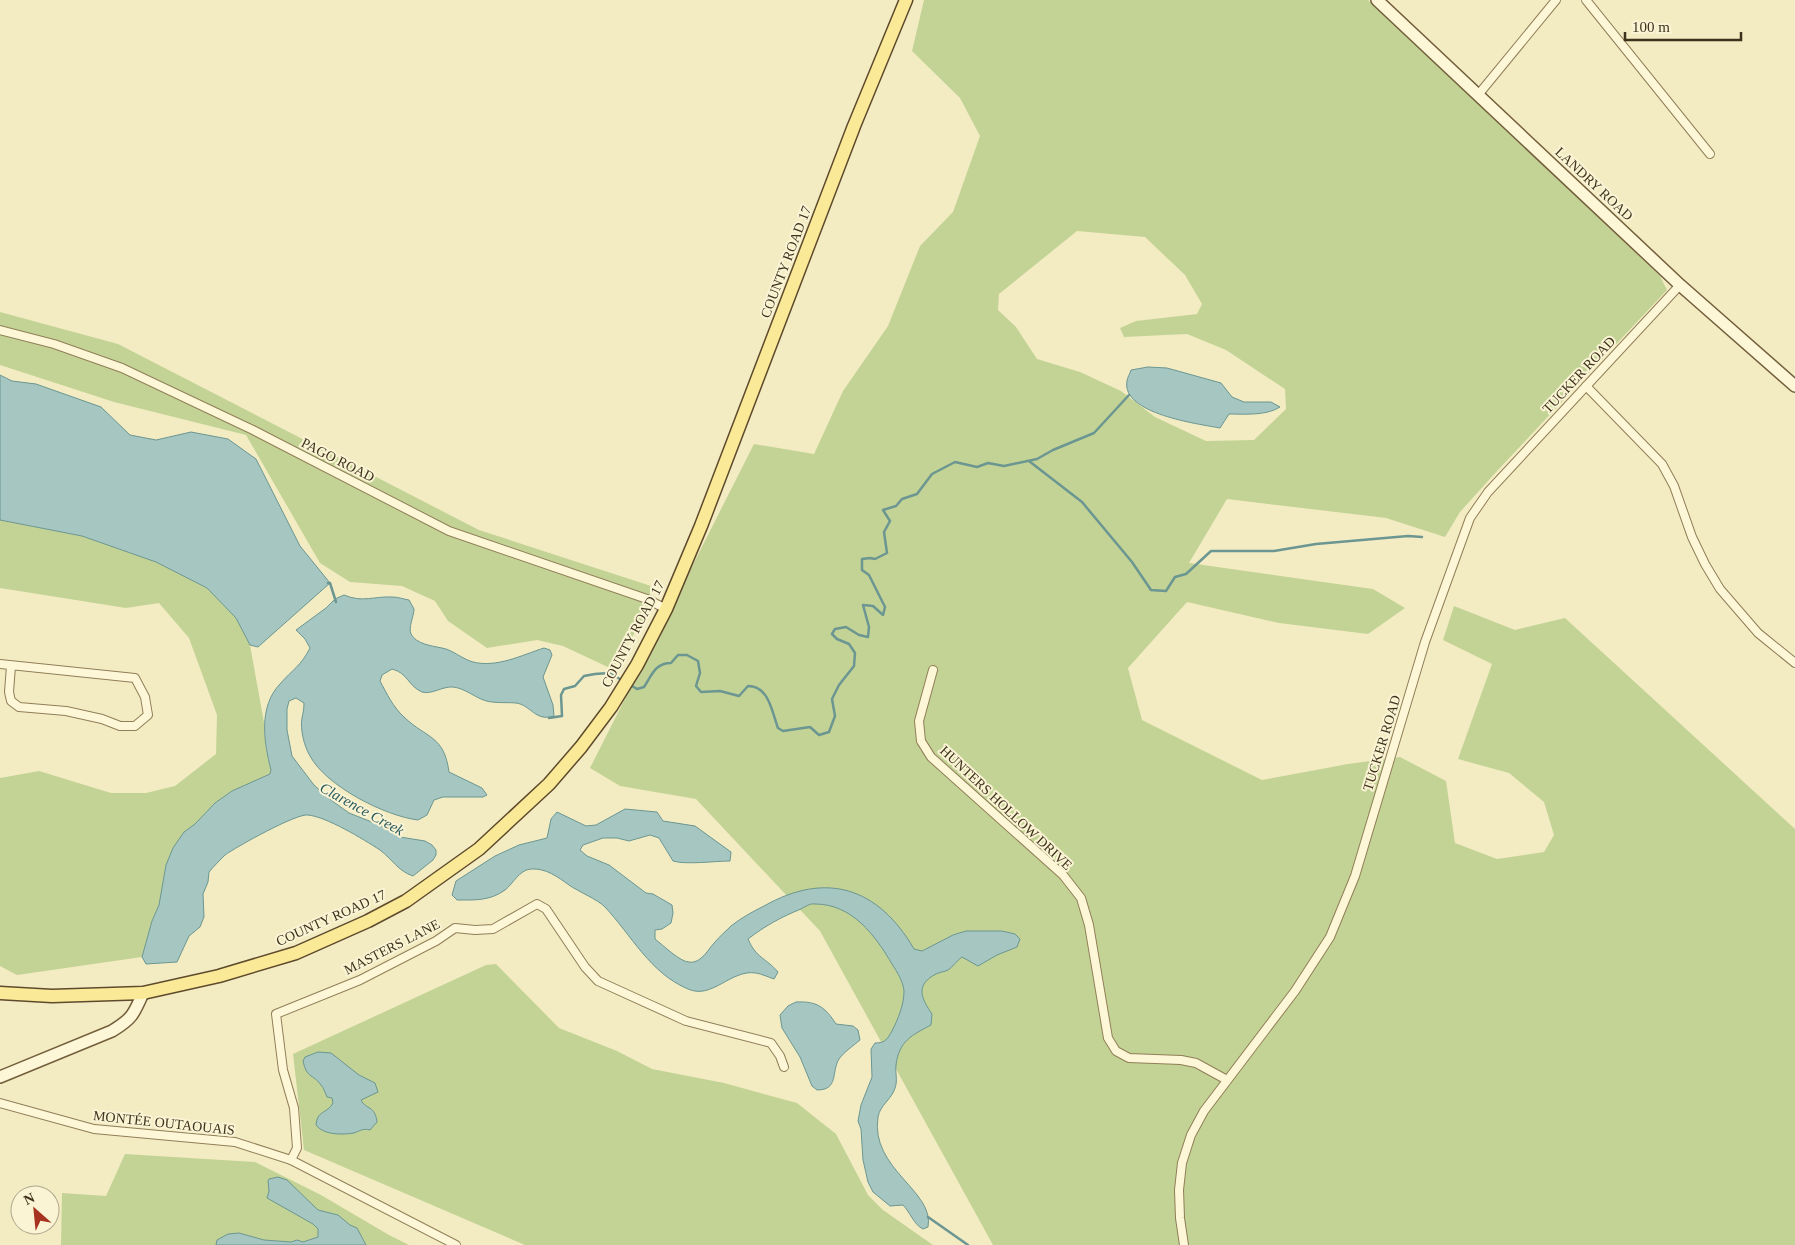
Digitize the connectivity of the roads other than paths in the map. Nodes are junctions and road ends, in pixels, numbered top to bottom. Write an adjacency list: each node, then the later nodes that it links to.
1 (906, 0): 11 (main road, COUNTY ROAD 17)
2 (1377, 0): 5 (main road, LANDRY ROAD)
3 (1556, 0): 5 (street)
4 (1586, 0): 6 (street)
5 (1478, 96): 7 (main road, LANDRY ROAD)
6 (1710, 154)
7 (1680, 285): 9 (street, TUCKER ROAD); 10 (main road, LANDRY ROAD)
8 (0, 330): 11 (street, PAGO ROAD)
9 (1586, 386): 12 (street); 20 (street, TUCKER ROAD)
10 (1795, 386)
11 (666, 609): 17 (main road, COUNTY ROAD 17)
12 (1795, 663)
13 (0, 664): 14 (street)
14 (11, 666): 14 (street)
15 (933, 670): 20 (street, HUNTERS HOLLOW DRIVE)
16 (0, 993): 17 (main road, COUNTY ROAD 17)
17 (143, 993): 19 (main road)
18 (784, 1066): 22 (street, MASTERS LANE)
19 (0, 1077)
20 (1227, 1080): 24 (street, TUCKER ROAD)
21 (0, 1103): 22 (street, MONTÉE OUTAOUAIS)
22 (291, 1160): 23 (street, MONTÉE OUTAOUAIS)
23 (456, 1245)
24 (1184, 1245)

